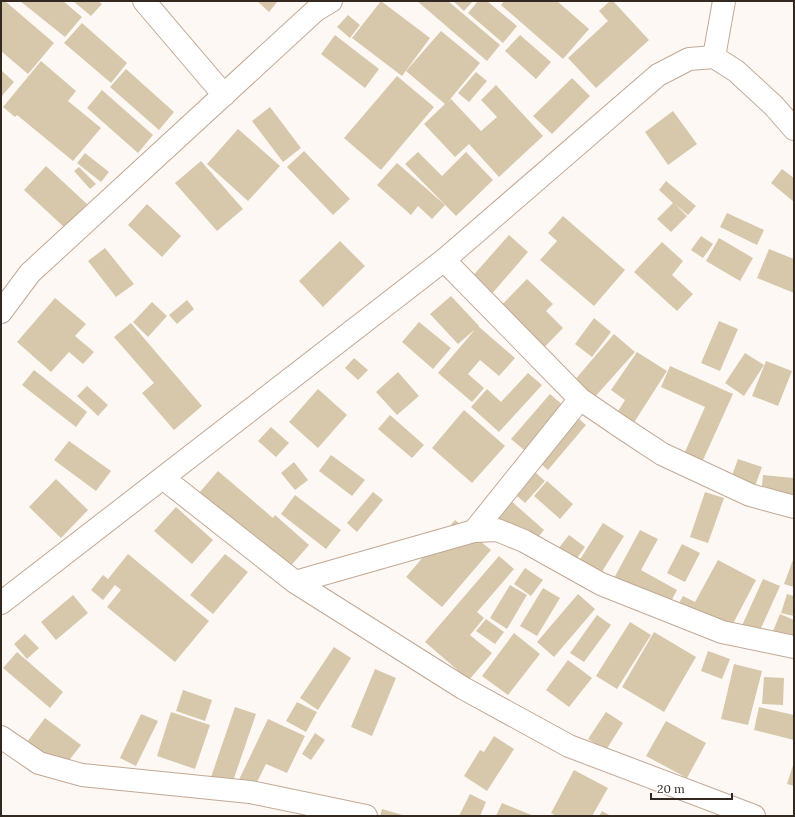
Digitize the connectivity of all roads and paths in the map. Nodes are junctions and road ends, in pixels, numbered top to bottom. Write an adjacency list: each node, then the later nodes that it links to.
1 (144, 1): 5 (street)
2 (330, 1): 5 (street)
3 (724, 1): 4 (street)
4 (714, 57): 6 (street); 7 (street)
5 (224, 95): 8 (street)
6 (794, 129)
7 (444, 260): 9 (street); 10 (street)
8 (1, 312)
9 (580, 399): 11 (street); 12 (street)
10 (163, 478): 13 (street); 14 (street)
11 (794, 507)
12 (474, 531): 13 (street); 15 (street)
13 (295, 582): 18 (street)
14 (1, 603)
15 (794, 647)
16 (1, 737): 17 (street)
17 (366, 816)
18 (754, 816)

